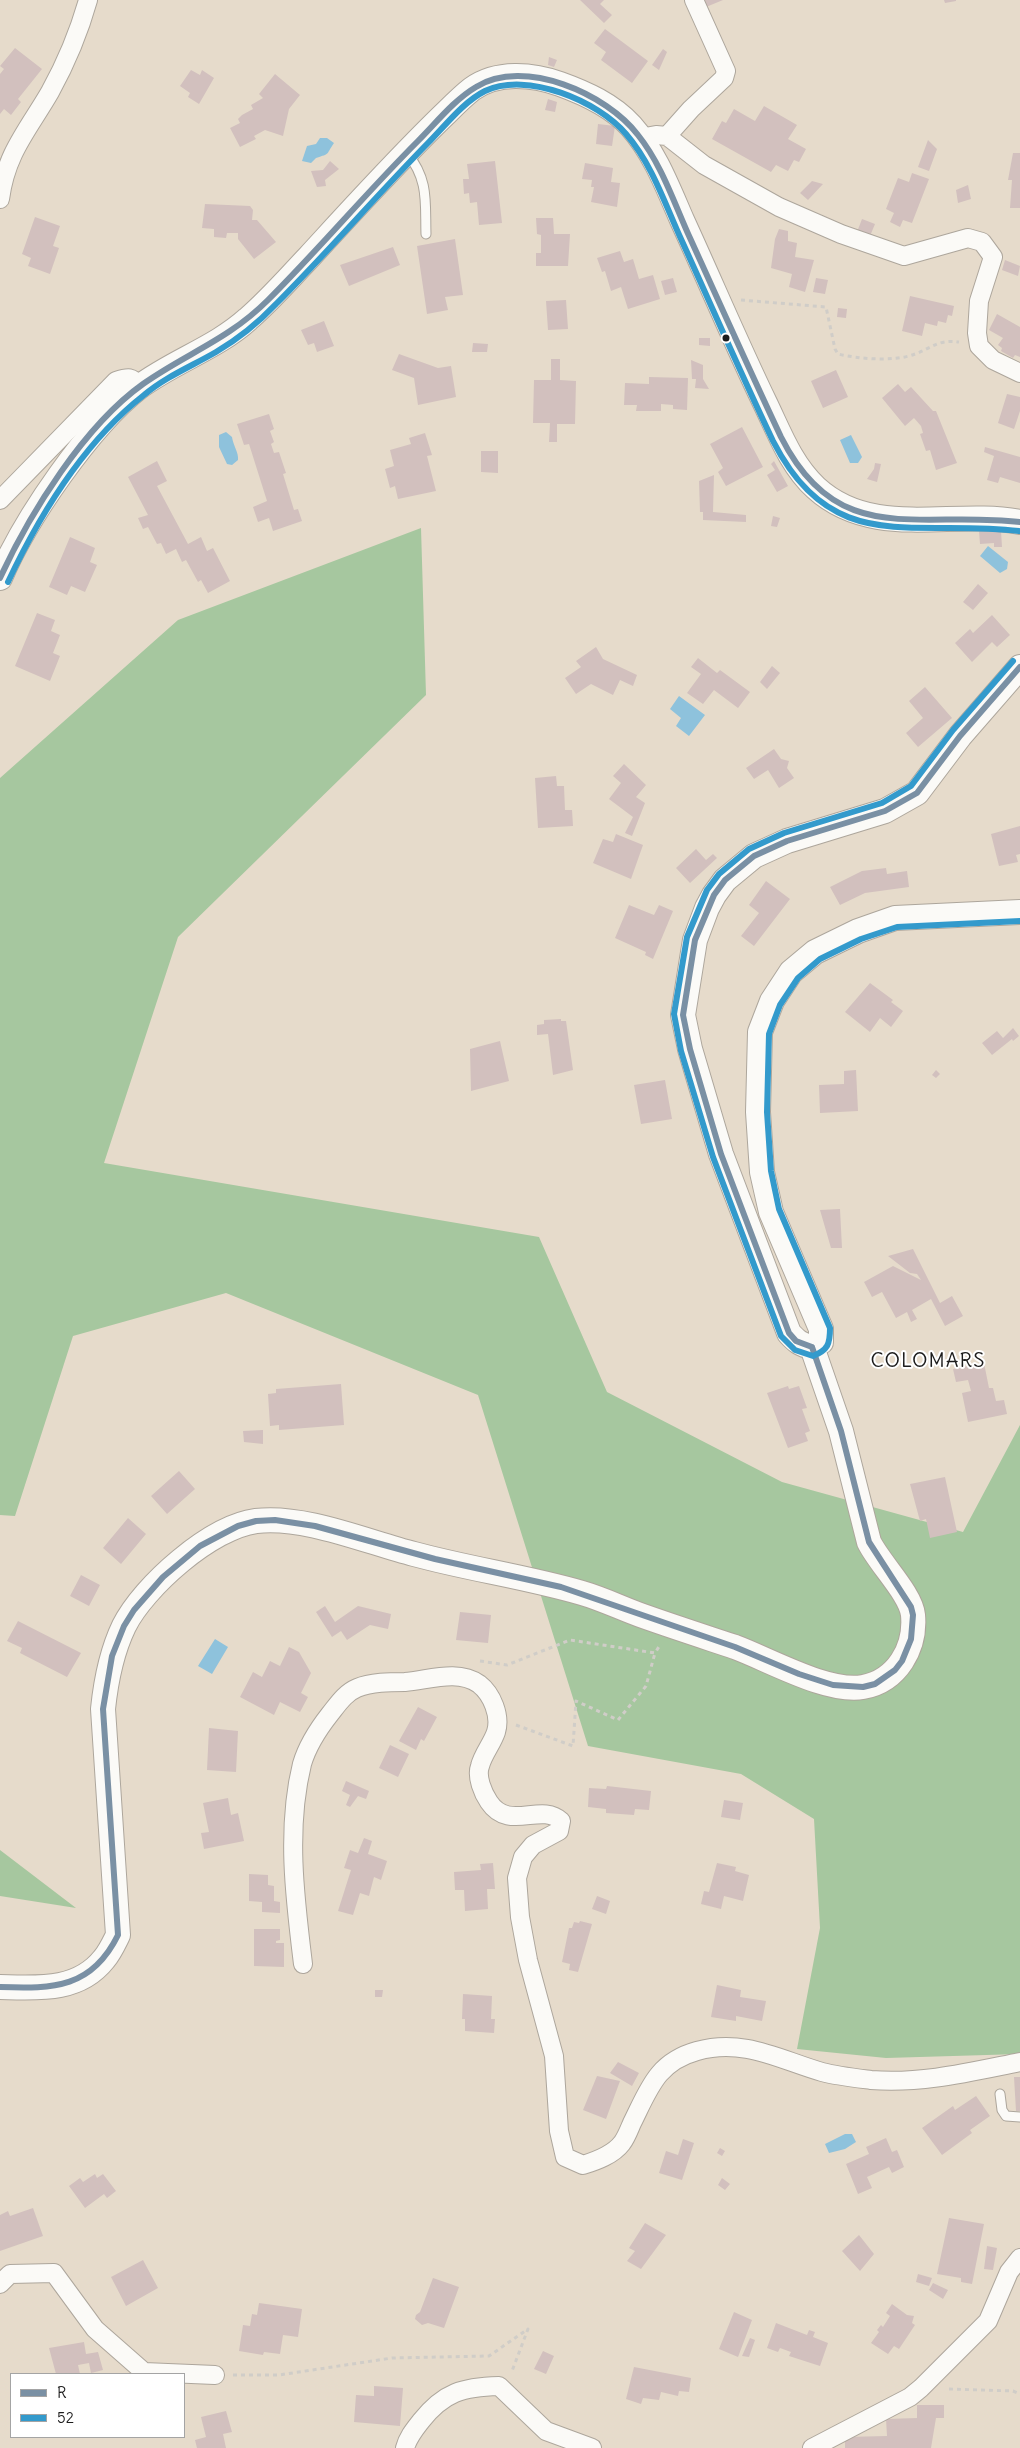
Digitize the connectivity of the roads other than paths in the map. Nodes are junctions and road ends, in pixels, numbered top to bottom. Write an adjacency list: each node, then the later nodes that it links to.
1 (88, 0): 6 (street)
2 (694, 0): 3 (street)
3 (667, 136): 4 (street); 8 (street)
4 (640, 138): 5 (main road); 11 (main road)
5 (407, 153): 7 (lane); 9 (main road)
6 (0, 199)
7 (426, 234)
8 (1020, 373)
9 (140, 387): 10 (street); 12 (main road)
10 (0, 500)
11 (1020, 522)
12 (0, 578)
13 (1020, 667): 15 (main road)
14 (1020, 912): 15 (main road)
15 (812, 1347): 17 (main road)
16 (303, 1964): 18 (street)
17 (0, 1986)
18 (1020, 2062)
19 (1000, 2094): 20 (lane)
20 (1020, 2117)
21 (1020, 2258): 30 (street)
22 (1020, 2268): 23 (street)
23 (1020, 2279)
24 (0, 2284): 25 (street)
25 (168, 2373)
26 (185, 2374): 27 (street)
27 (215, 2375)
28 (404, 2448): 29 (street)
29 (592, 2448)
30 (812, 2448)

